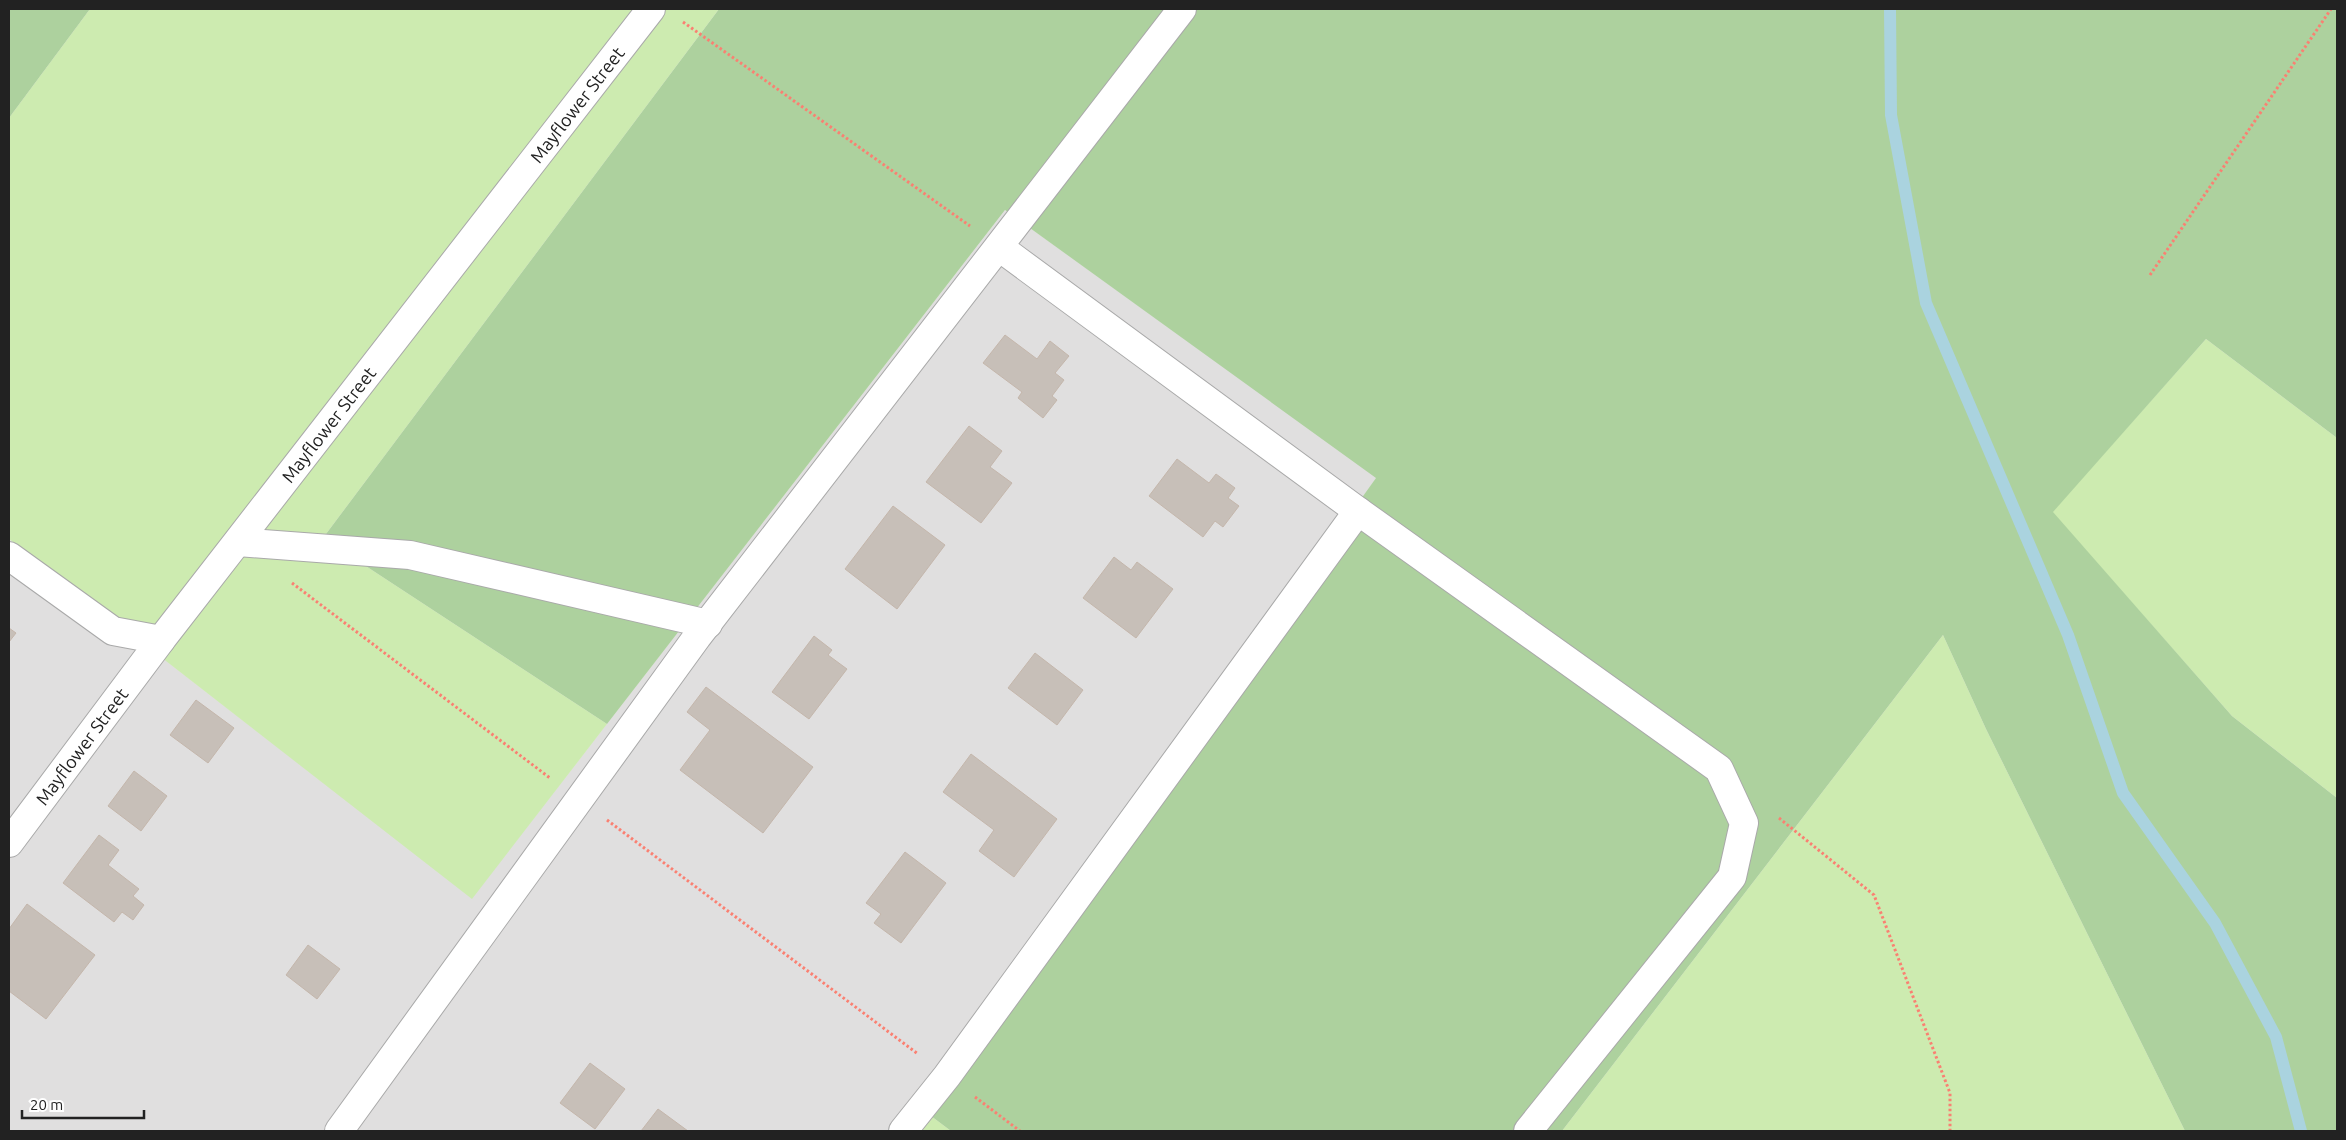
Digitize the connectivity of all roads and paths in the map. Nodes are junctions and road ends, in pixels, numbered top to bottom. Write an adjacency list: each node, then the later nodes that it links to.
1 (651, 9): 8 (street, Mayflower Street)
2 (1182, 9): 5 (street)
3 (2331, 9): 6 (path)
4 (680, 20): 5 (path)
5 (999, 247): 7 (street); 11 (street)
6 (2150, 275)
7 (1358, 511): 16 (street); 20 (street)
8 (238, 542): 11 (street); 12 (street, Mayflower Street)
9 (9, 556): 12 (street)
10 (285, 578): 13 (path)
11 (708, 624): 13 (street)
12 (161, 640): 15 (street, Mayflower Street)
13 (579, 799): 16 (path); 17 (street)
14 (1772, 812): 21 (path)
15 (9, 843)
16 (947, 1076): 18 (street); 19 (path)
17 (339, 1131)
18 (903, 1131)
19 (1020, 1131)
20 (1528, 1131)
21 (1950, 1131)

